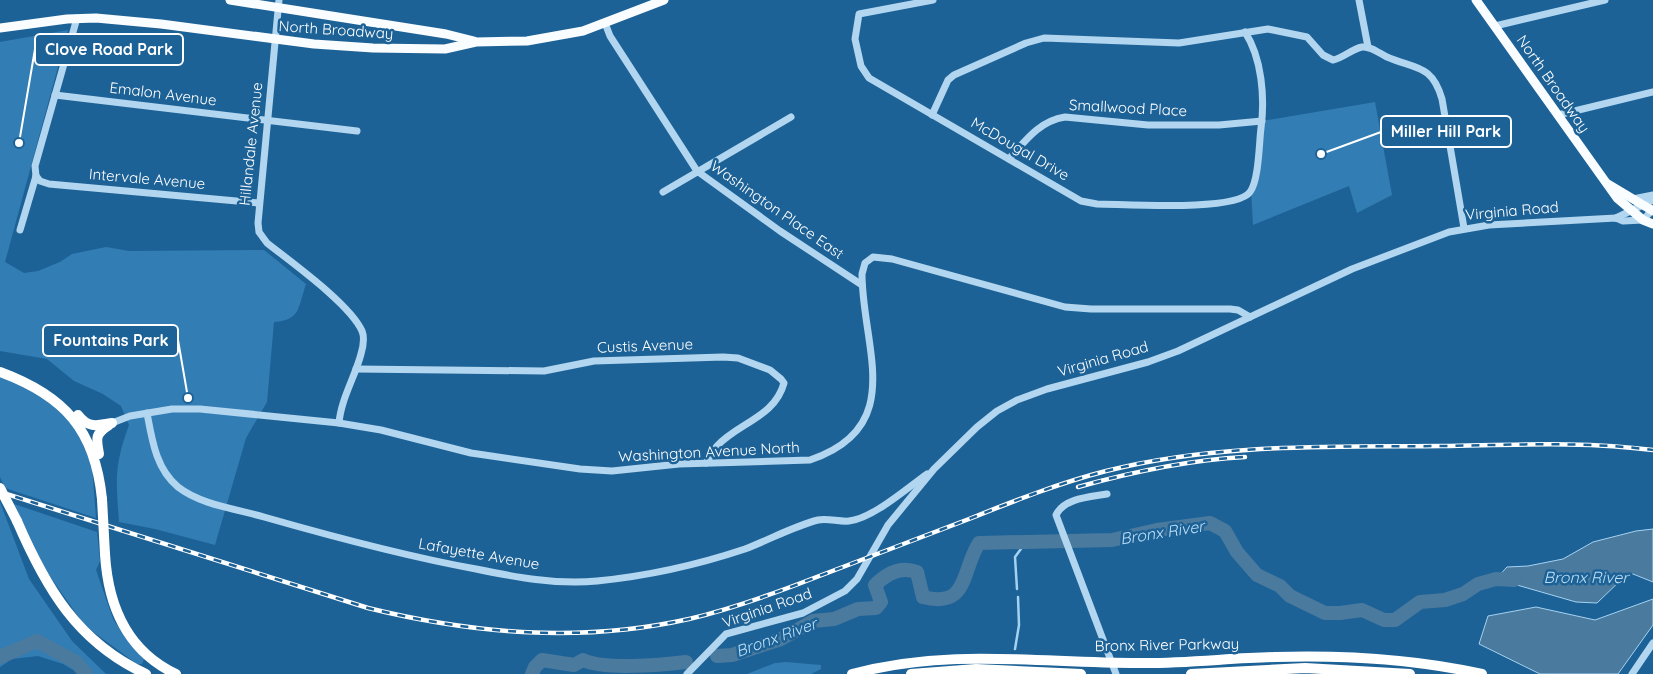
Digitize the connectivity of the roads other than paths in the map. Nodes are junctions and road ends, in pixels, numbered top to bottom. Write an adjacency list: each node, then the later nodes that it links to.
1 (230, 0): 7 (main road)
2 (664, 0): 9 (main road, North Broadway)
3 (933, 0): 18 (street, McDougal Drive)
4 (1359, 0): 15 (street)
5 (1476, 0): 10 (main road, North Broadway)
6 (1605, 0): 10 (street)
7 (279, 4): 13 (street, Hillandale Avenue); 14 (main road)
8 (77, 18): 11 (main road, North Broadway); 13 (main road, North Broadway); 17 (street)
9 (605, 23): 14 (main road, North Broadway); 25 (street, Washington Place East)
10 (1495, 26): 19 (main road, North Broadway)
11 (0, 28)
12 (1245, 32): 15 (street); 18 (street); 22 (street)
13 (275, 39): 14 (main road, North Broadway); 21 (street, Hillandale Avenue)
14 (476, 42)
15 (1368, 47): 39 (street)
16 (1653, 92): 19 (street)
17 (55, 95): 21 (street, Emalon Avenue); 26 (street)
18 (932, 115): 24 (street, McDougal Drive)
19 (1558, 115): 27 (main road, North Broadway)
20 (791, 117): 25 (street)
21 (268, 120): 23 (street, Emalon Avenue); 32 (street, Hillandale Avenue)
22 (1262, 121): 24 (street, Smallwood Place); 24 (street, McDougal Drive)
23 (357, 131)
24 (1009, 159)
25 (697, 171): 28 (street); 41 (street, Washington Place East)
26 (36, 176): 32 (street, Intervale Avenue); 40 (street)
27 (1608, 184): 30 (main road, North Broadway); 35 (main road, North Broadway)
28 (663, 192)
29 (1653, 195): 30 (street)
30 (1633, 199): 33 (main road, North Broadway)
31 (1653, 200): 33 (street, Virginia Road)
32 (258, 203): 43 (street, Hillandale Avenue)
33 (1643, 205): 34 (main road, North Broadway); 35 (street, Virginia Road)
34 (1653, 210): 37 (street)
35 (1631, 211): 36 (street, Virginia Road); 37 (main road, North Broadway)
36 (1616, 218): 37 (street, Virginia Road); 39 (street, Virginia Road)
37 (1643, 220): 38 (main road, North Broadway)
38 (1653, 224)
39 (1464, 228): 42 (street, Virginia Road)
40 (20, 230)
41 (862, 285): 42 (street, Washington Avenue North); 49 (street, Washington Avenue North)
42 (1250, 317): 50 (street, Virginia Road)
43 (356, 369): 48 (street, Hillandale Avenue); 49 (street, Custis Avenue)
44 (0, 372): 45 (highway)
45 (28, 383): 47 (highway); 53 (highway)
46 (147, 412): 47 (street, Washington Avenue North); 48 (street, Washington Avenue North); 50 (street, Lafayette Avenue)
47 (112, 423): 53 (highway)
48 (339, 423): 49 (street, Washington Avenue North)
49 (706, 462)
50 (934, 469): 58 (street, Virginia Road)
51 (0, 488): 56 (highway, bridge)
52 (1107, 494): 55 (street)
53 (102, 496): 57 (highway, bridge)
54 (1653, 644): 66 (street)
55 (1112, 663): 59 (highway, Bronx River Parkway); 62 (street); 65 (highway, Bronx River Parkway)
56 (146, 674)
57 (176, 674)
58 (687, 674)
59 (852, 674)
60 (911, 674): 61 (highway)
61 (1081, 674)
62 (1116, 674)
63 (1191, 674): 64 (highway, Bronx River Parkway)
64 (1410, 674)
65 (1482, 674)
66 (1632, 674)

